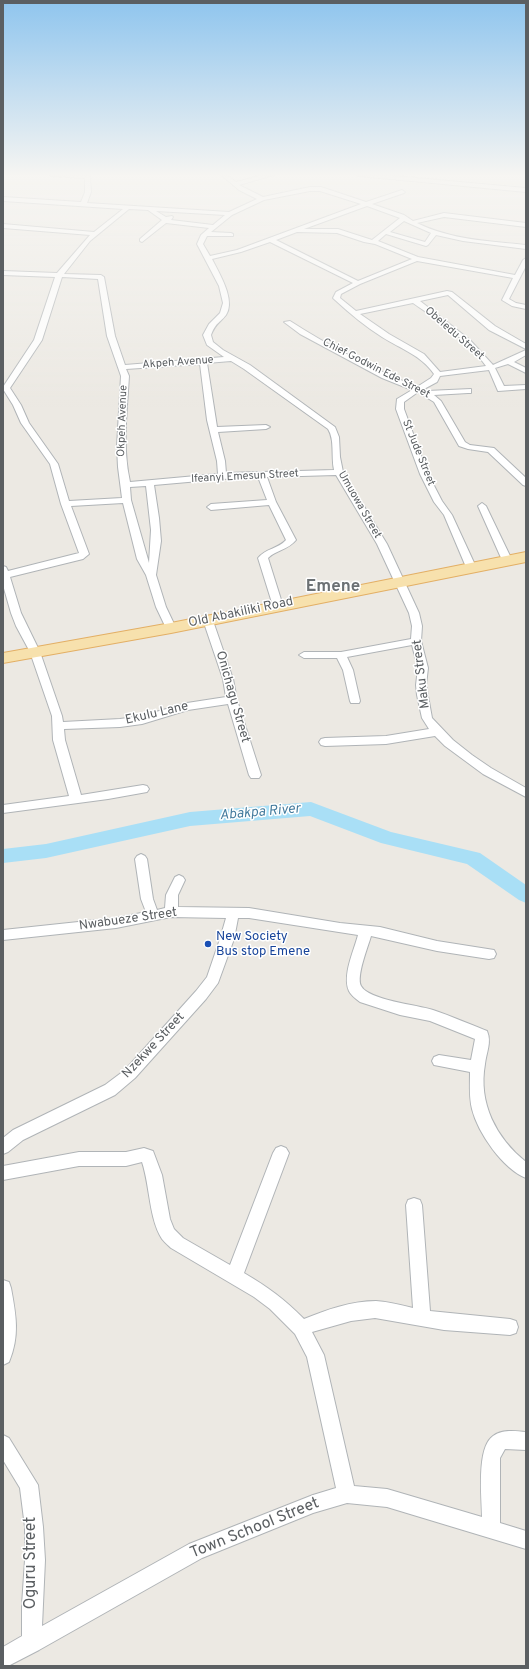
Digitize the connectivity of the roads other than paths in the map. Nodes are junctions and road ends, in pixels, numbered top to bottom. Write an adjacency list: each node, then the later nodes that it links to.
1 (77, 252): 10 (street)
2 (205, 252): 6 (street)
3 (232, 252): 6 (street)
4 (296, 252): 12 (street)
5 (399, 252): 7 (street)
6 (208, 258): 19 (street, Umuowa Street)
7 (416, 259): 11 (street); 12 (street)
8 (526, 260): 11 (street)
9 (3, 273): 10 (street)
10 (59, 275): 22 (street, Okpeh Avenue); 39 (street)
11 (516, 277): 14 (street)
12 (358, 282): 15 (street)
13 (415, 301): 15 (street); 17 (street); 23 (street, Obeledu Street)
14 (526, 307)
15 (356, 313): 25 (street)
16 (288, 322): 27 (street, Chief Godwin Ede Street)
17 (526, 347)
18 (526, 352): 21 (street)
19 (233, 359): 20 (street, Akpeh Avenue); 31 (street, Umuowa Street)
20 (203, 362): 22 (street, Akpeh Avenue); 30 (street)
21 (509, 362): 23 (street); 24 (street)
22 (122, 367): 36 (street, Okpeh Avenue)
23 (491, 368): 25 (street); 26 (street, Obeledu Street)
24 (526, 371)
25 (438, 374): 27 (street)
26 (526, 387)
27 (423, 391): 28 (street); 34 (street, Chief Godwin Ede Street); 44 (street, St Jude Street)
28 (468, 391)
29 (266, 427): 30 (street)
30 (213, 430): 32 (street)
31 (339, 472): 33 (street, Ifeanyi Emesun Street); 47 (street, Umuowa Street)
32 (222, 476): 33 (street, Ifeanyi Emesun Street); 35 (street, Ifeanyi Emesun Street)
33 (262, 476): 38 (street)
34 (526, 483)
35 (150, 484): 36 (street, Ifeanyi Emesun Street); 46 (street)
36 (126, 485): 37 (street, Okpeh Avenue)
37 (127, 500): 39 (street); 46 (street, Okpeh Avenue)
38 (272, 502): 41 (street); 48 (street)
39 (65, 504): 45 (street)
40 (482, 506): 43 (street)
41 (212, 507)
42 (526, 557): 43 (main road, Old Abakiliki Road)
43 (508, 560): 44 (main road, Old Abakiliki Road)
44 (471, 567): 47 (main road, Old Abakiliki Road)
45 (4, 571): 52 (street)
46 (151, 575): 50 (street, Okpeh Avenue)
47 (398, 581): 48 (main road, Old Abakiliki Road); 51 (street, Maku Street)
48 (278, 606): 49 (main road, Old Abakiliki Road)
49 (208, 620): 50 (main road, Old Abakiliki Road); 56 (street, Onichagu Street)
50 (171, 628): 52 (main road, Old Abakiliki Road)
51 (416, 642): 54 (street); 59 (street, Maku Street)
52 (35, 652): 55 (main road, Old Abakiliki Road); 58 (street)
53 (304, 654): 54 (street)
54 (341, 655): 57 (street)
55 (3, 658)
56 (232, 700): 58 (street, Ekulu Lane); 61 (street, Onichagu Street)
57 (355, 701)
58 (58, 726): 64 (street)
59 (436, 732): 60 (street); 63 (street, Maku Street)
60 (325, 742)
61 (255, 775)
62 (143, 789): 64 (street)
63 (526, 793)
64 (76, 799): 65 (street)
65 (3, 809)
66 (141, 859): 70 (street)
67 (179, 880): 68 (street)
68 (171, 912): 69 (street, Nwabueze Street); 70 (street, Nwabueze Street)
69 (233, 913): 71 (street, Nwabueze Street); 76 (street, Nzekwe Street)
70 (153, 916): 72 (street, Nwabueze Street)
71 (366, 931): 73 (street, Nwabueze Street); 75 (street)
72 (3, 935)
73 (489, 954)
74 (439, 1060): 75 (street)
75 (477, 1067): 78 (street)
76 (4, 1144)
77 (281, 1153): 81 (street)
78 (526, 1171)
79 (3, 1173): 81 (street)
80 (414, 1205): 83 (street)
81 (234, 1277): 85 (street)
82 (3, 1288): 86 (street)
83 (422, 1318): 84 (street); 85 (street)
84 (510, 1327)
85 (301, 1328): 89 (street)
86 (3, 1356)
87 (526, 1441): 90 (street)
88 (3, 1444): 92 (street, Oguru Street)
89 (347, 1494): 90 (street, Town School Street); 92 (street, Town School Street)
90 (490, 1530): 91 (street, Town School Street)
91 (526, 1540)
92 (32, 1642): 93 (street, Town School Street)
93 (3, 1658)

